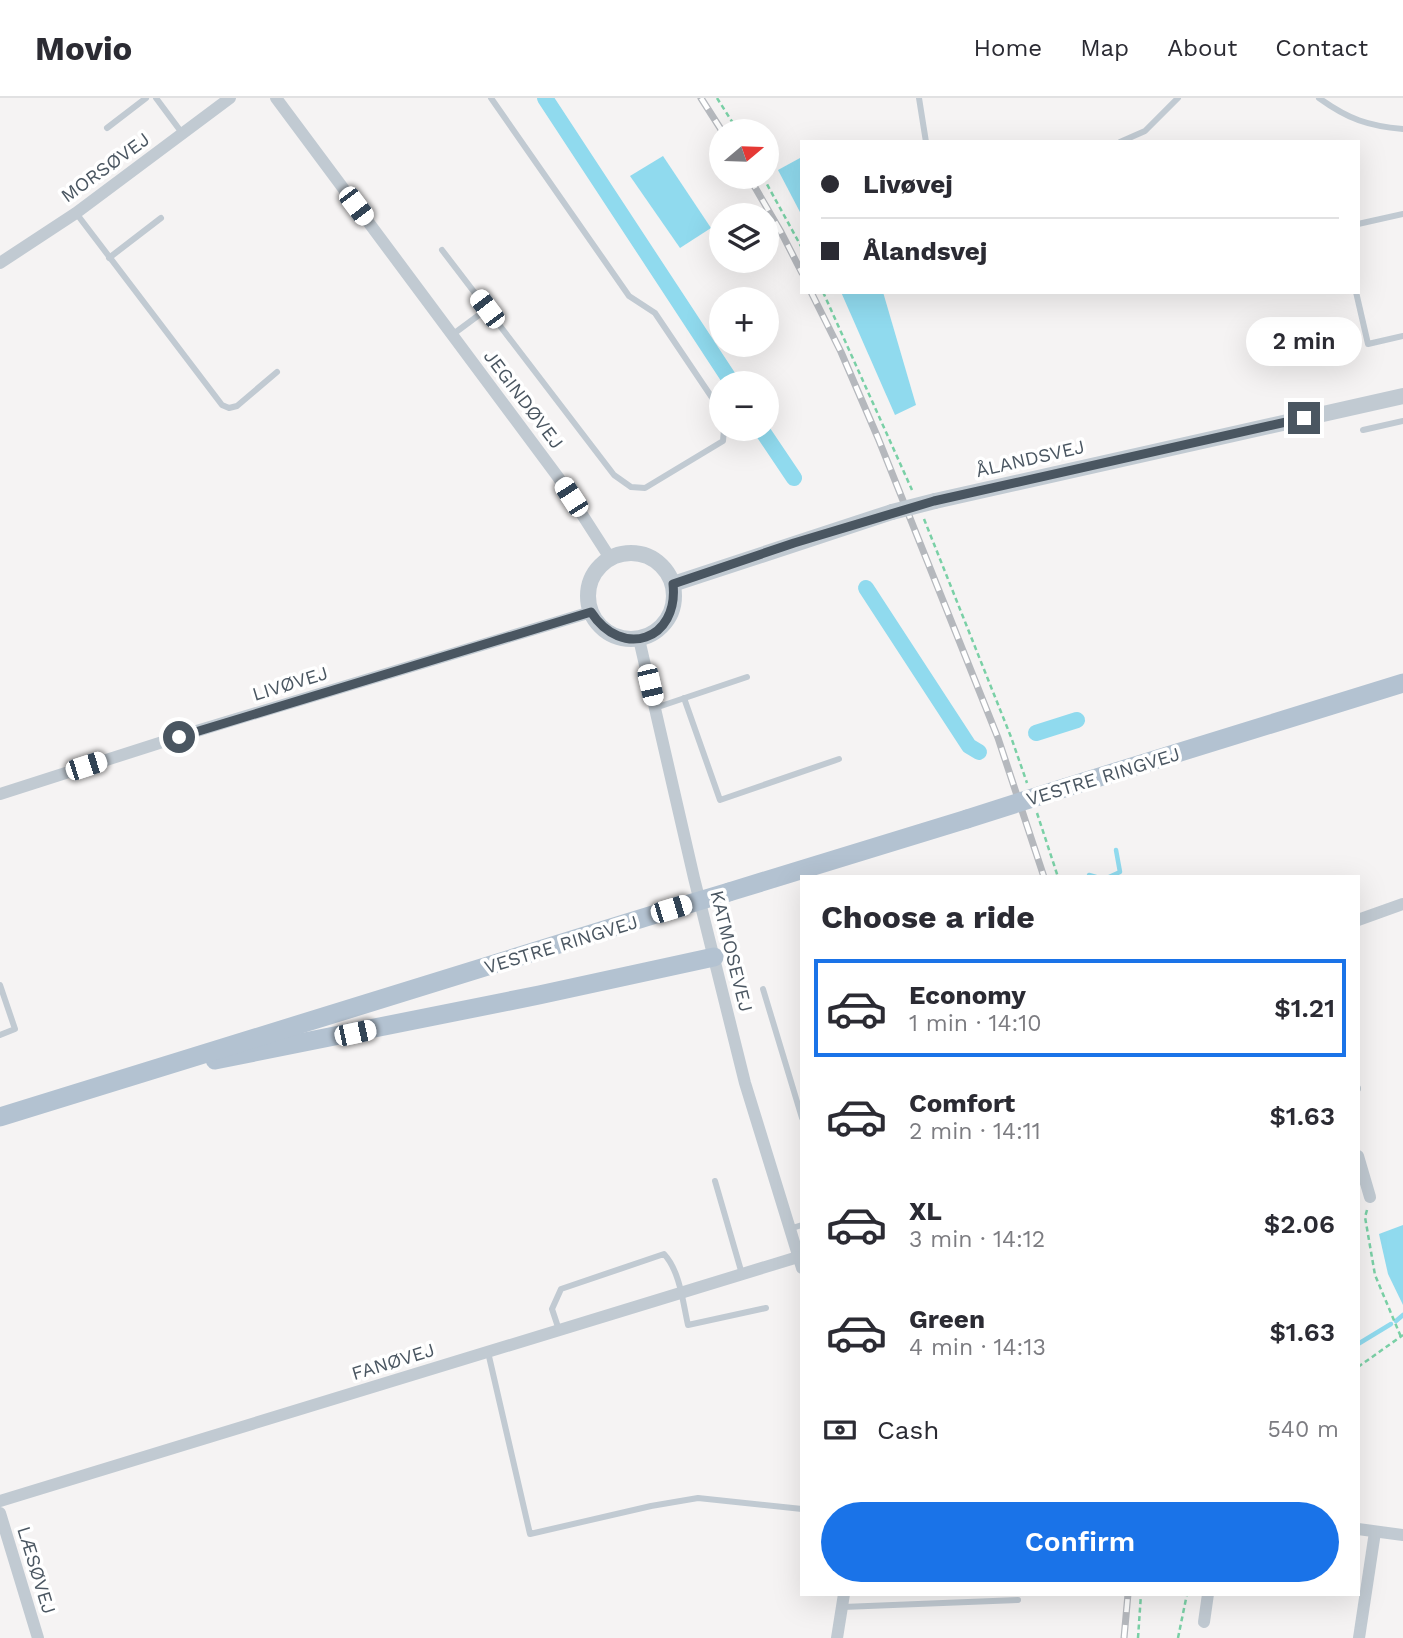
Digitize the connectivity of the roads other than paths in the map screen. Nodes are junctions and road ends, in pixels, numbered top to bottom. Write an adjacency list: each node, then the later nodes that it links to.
1 (146, 98): 9 (lane)
2 (156, 98): 11 (lane)
3 (230, 98): 11 (street, MORSØVEJ)
4 (276, 98): 23 (street, JEGINDØVEJ)
5 (491, 98): 26 (lane)
6 (919, 98): 12 (lane)
7 (1178, 98): 13 (lane)
8 (1319, 98): 10 (lane)
9 (107, 128)
10 (1403, 129)
11 (183, 133): 14 (street, MORSØVEJ)
12 (926, 140)
13 (1125, 140)
14 (76, 213): 19 (lane); 20 (street, MORSØVEJ)
15 (1403, 214): 17 (lane)
16 (161, 218): 19 (lane)
17 (1360, 224)
18 (442, 250): 22 (lane)
19 (109, 258): 25 (lane)
20 (0, 263)
21 (1356, 294): 24 (lane)
22 (487, 309): 23 (lane); 30 (lane)
23 (453, 335): 31 (street, JEGINDØVEJ)
24 (1403, 336)
25 (277, 372)
26 (709, 393)
27 (1403, 396): 32 (street, ÅLANDSVEJ, bridge)
28 (1403, 421): 29 (lane)
29 (1363, 430)
30 (723, 441)
31 (610, 558): 32 (street); 33 (street)
32 (673, 584): 34 (street)
33 (591, 612): 34 (street); 40 (street, LIVØVEJ)
34 (639, 639): 38 (street, KATMOSEVEJ)
35 (747, 677): 37 (lane)
36 (1403, 684): 47 (main road, VESTRE RINGVEJ, bridge)
37 (684, 698): 38 (lane); 39 (lane)
38 (655, 708): 43 (street, KATMOSEVEJ)
39 (839, 759)
40 (0, 794)
41 (1403, 904): 42 (street)
42 (1360, 919)
43 (714, 957): 47 (main road); 53 (street, KATMOSEVEJ)
44 (0, 985): 46 (lane)
45 (763, 989): 48 (lane)
46 (0, 1035)
47 (179, 1061): 49 (main road, VESTRE RINGVEJ)
48 (800, 1111)
49 (0, 1117)
50 (1360, 1166): 52 (street)
51 (715, 1181): 55 (lane)
52 (1370, 1196)
53 (795, 1227): 54 (street, KATMOSEVEJ)
54 (800, 1262): 55 (street, FANØVEJ)
55 (742, 1274): 56 (street, FANØVEJ)
56 (681, 1293): 57 (lane); 58 (street, FANØVEJ); 58 (lane)
57 (766, 1308)
58 (559, 1330): 59 (street, FANØVEJ)
59 (488, 1352): 60 (street, FANØVEJ); 61 (lane)
60 (0, 1502)
61 (800, 1509)
62 (0, 1513): 70 (street, LÆSØVEJ)
63 (1360, 1529): 64 (street)
64 (1376, 1532): 65 (street); 72 (street)
65 (1403, 1535)
66 (1208, 1596): 69 (street)
67 (843, 1600): 68 (lane); 71 (street)
68 (1018, 1600)
69 (1204, 1622)
70 (38, 1638)
71 (837, 1638)
72 (1359, 1638)

